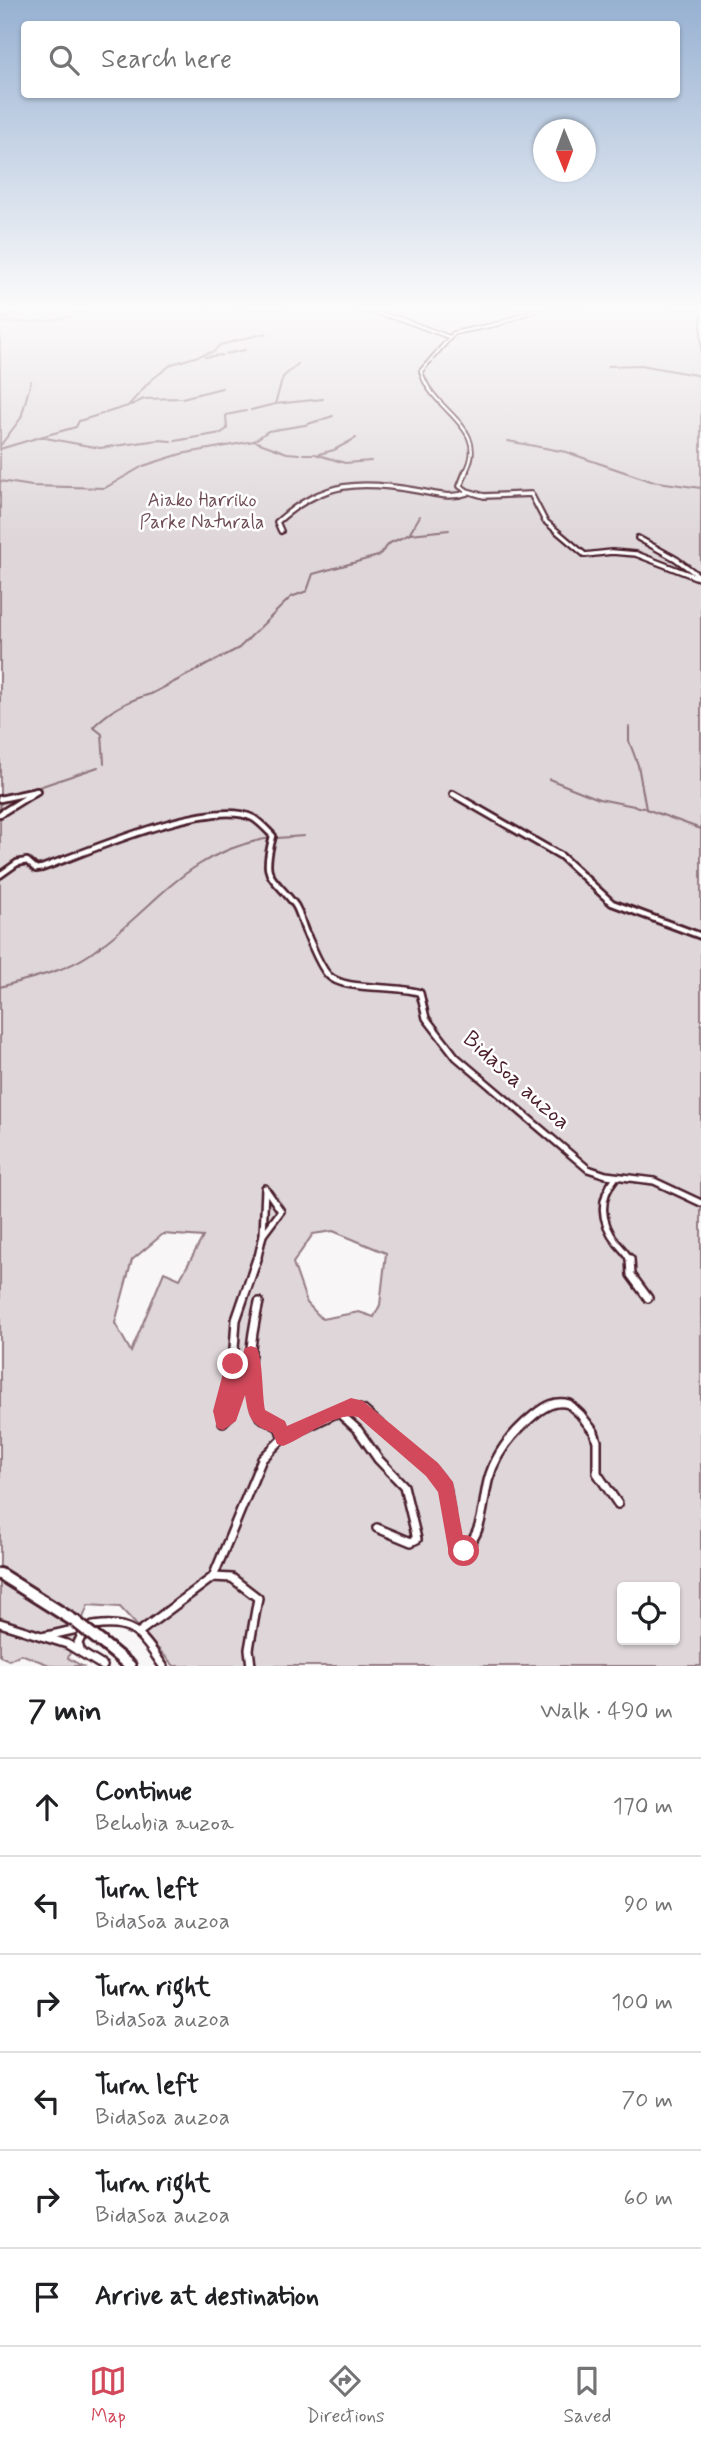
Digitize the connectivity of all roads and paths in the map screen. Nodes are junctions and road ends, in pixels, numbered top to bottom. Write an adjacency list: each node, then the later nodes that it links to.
1 (425, 386): 2 (street)
2 (468, 492): 3 (street); 5 (street)
3 (281, 531)
4 (638, 538): 5 (street)
5 (701, 579)
6 (453, 794): 10 (street)
7 (0, 799): 8 (street)
8 (0, 814)
9 (0, 875): 11 (street, Bidasoa auzoa)
10 (701, 936)
11 (617, 1177): 12 (street, Bidasoa auzoa); 14 (street)
12 (701, 1203)
13 (263, 1235): 13 (street); 16 (street)
14 (648, 1298)
15 (259, 1302): 16 (street)
16 (251, 1354): 18 (street)
17 (338, 1412): 18 (street); 19 (street); 20 (street)
18 (283, 1438): 22 (street)
19 (618, 1504)
20 (377, 1528)
21 (0, 1574): 24 (highway)
22 (213, 1577): 25 (street); 31 (street)
23 (0, 1623): 26 (street)
24 (80, 1626): 25 (street); 26 (street); 27 (street); 29 (highway, bridge)
25 (138, 1633): 30 (street)
26 (46, 1636): 27 (street)
27 (80, 1650): 28 (street)
28 (103, 1666)
29 (130, 1666)
30 (163, 1666)
31 (251, 1666)

